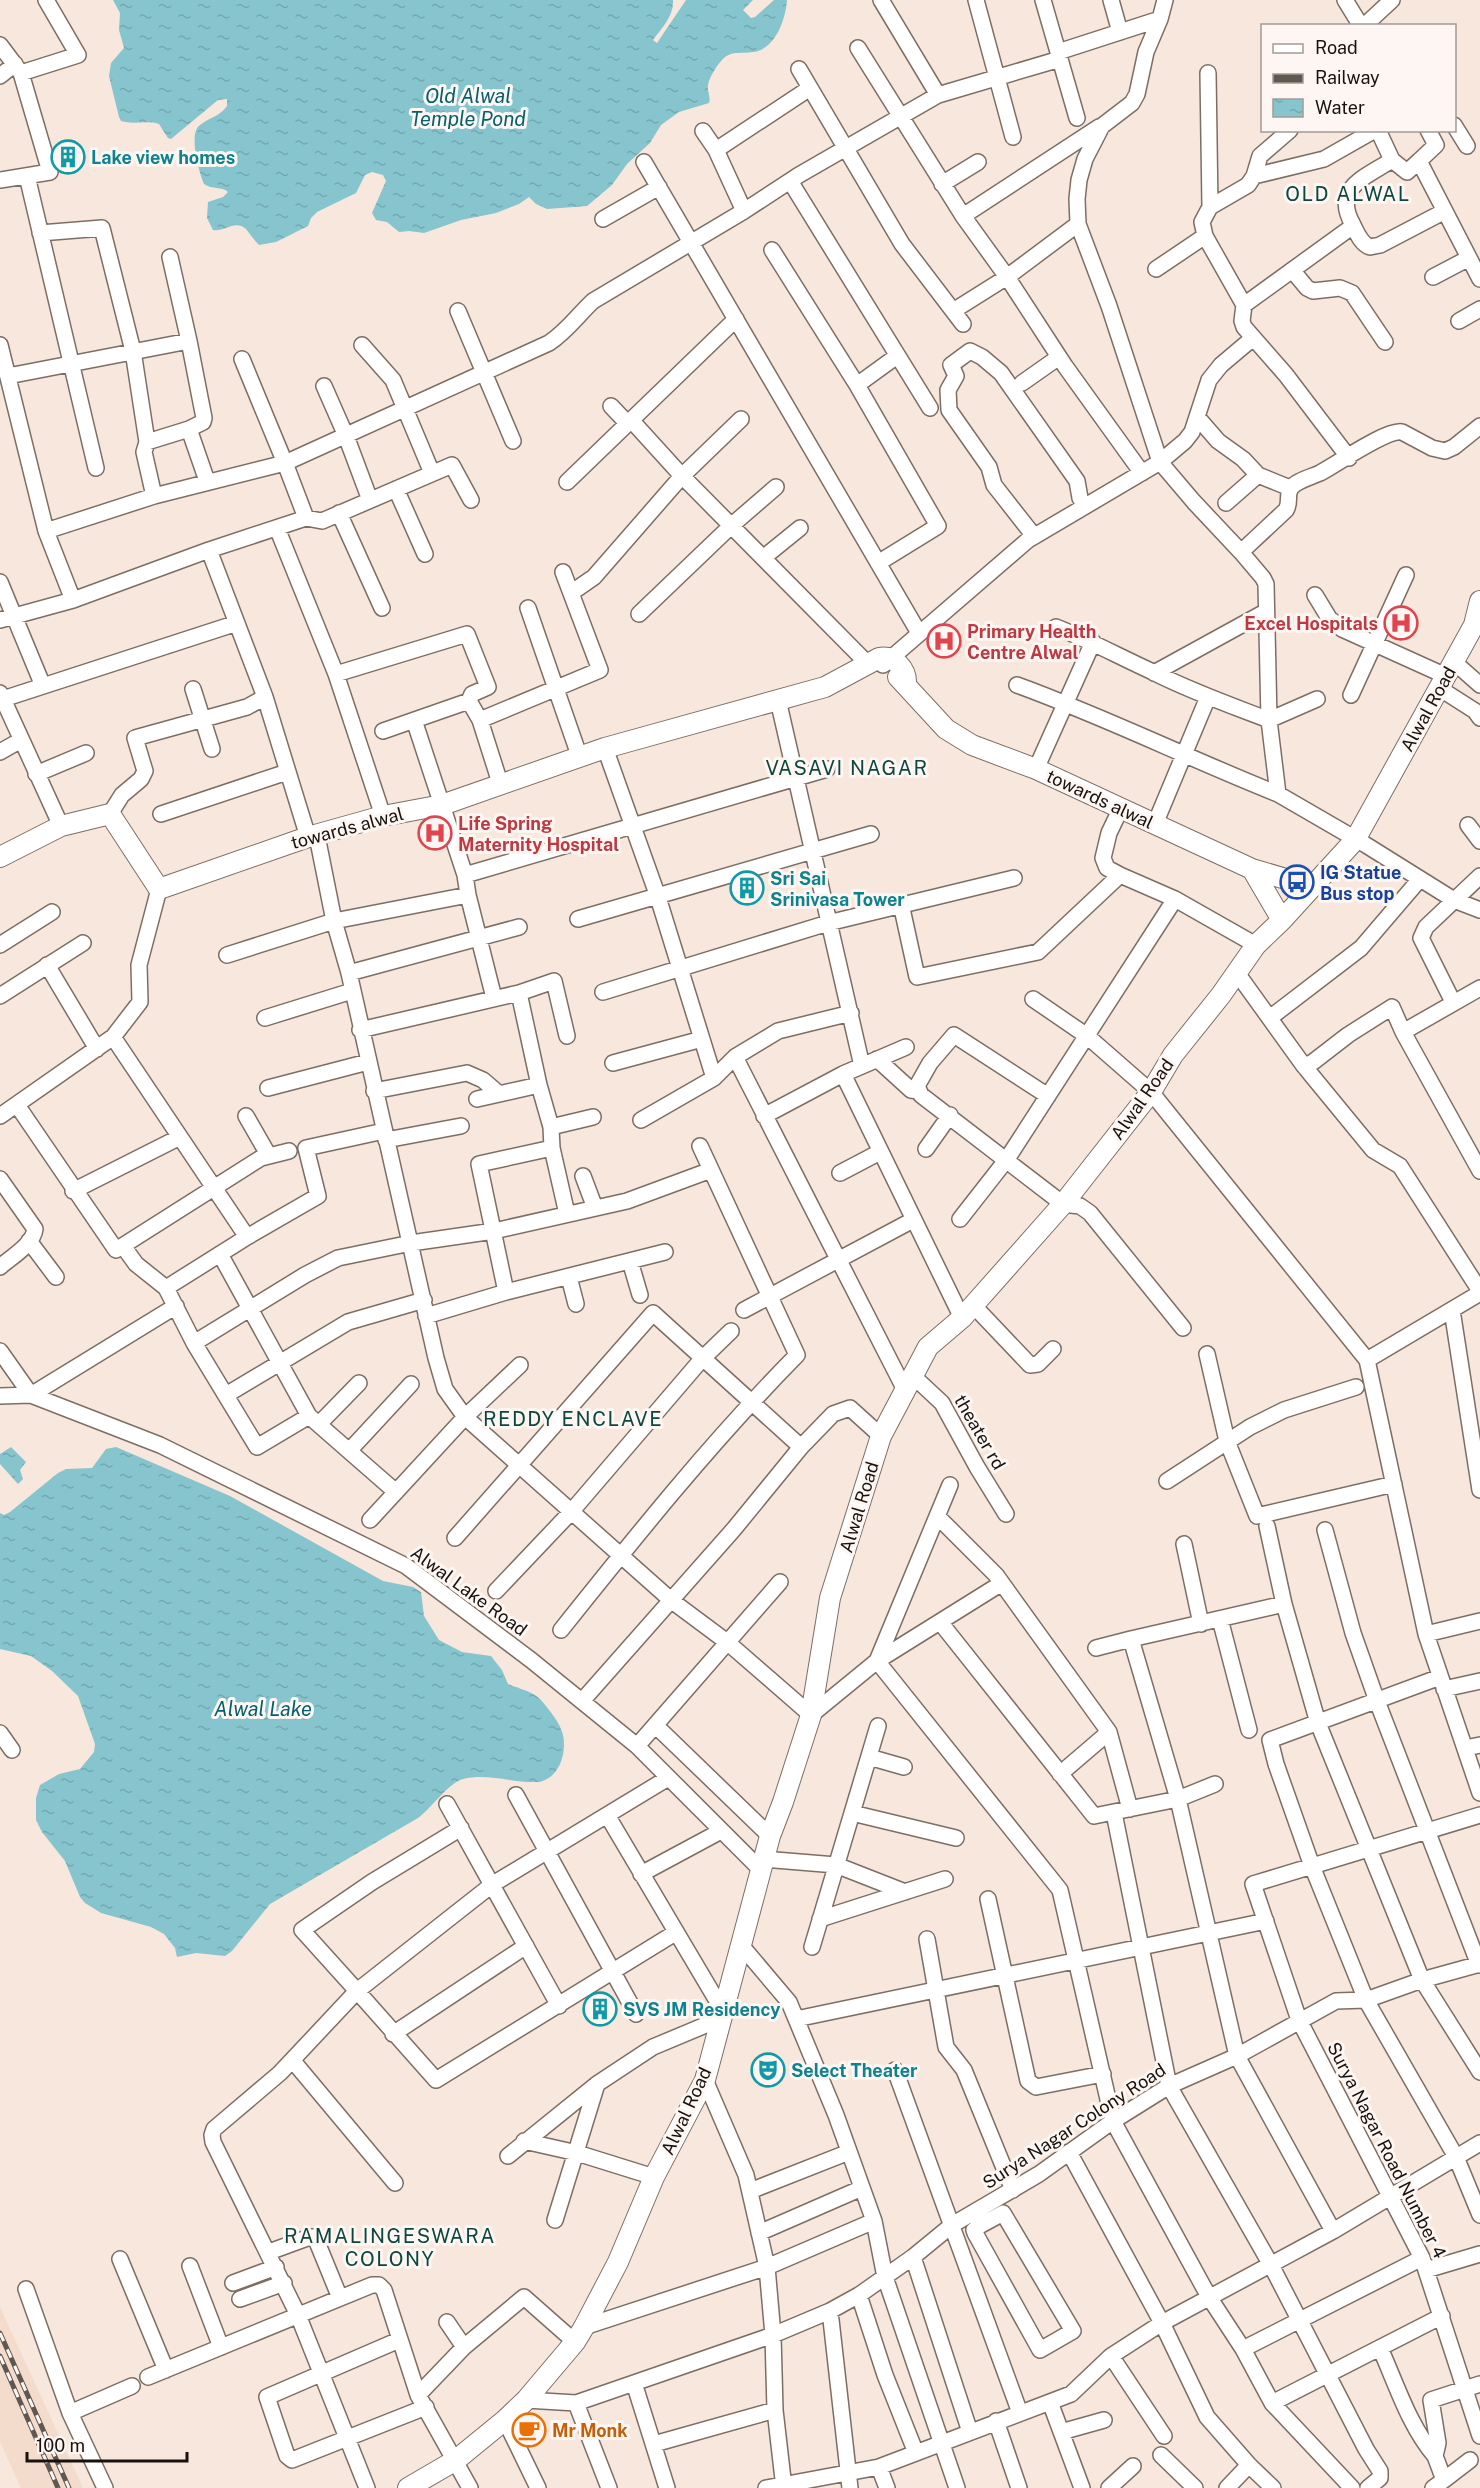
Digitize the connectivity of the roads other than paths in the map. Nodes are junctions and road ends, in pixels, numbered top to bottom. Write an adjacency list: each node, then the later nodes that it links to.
1 (46, 0): 16 (street)
2 (881, 0): 22 (street)
3 (976, 0): 20 (street)
4 (1044, 0): 15 (street)
5 (1111, 0): 12 (street)
6 (1165, 0): 9 (street)
7 (1345, 0): 10 (street)
8 (1392, 0): 11 (street)
9 (1160, 20): 12 (street); 25 (street)
10 (1362, 24)
11 (1365, 24)
12 (1120, 32): 15 (street)
13 (0, 45): 16 (street)
14 (858, 48): 23 (street)
15 (1059, 56): 20 (street); 24 (street)
16 (18, 68): 19 (street); 40 (street)
17 (799, 69): 21 (street)
18 (1208, 73): 46 (street)
19 (0, 76)
20 (997, 78): 22 (street); 32 (street)
21 (810, 88): 34 (street); 35 (street)
22 (938, 95): 23 (street)
23 (900, 116): 34 (street); 44 (street)
24 (1077, 118)
25 (1102, 126): 49 (street); 51 (street)
26 (1456, 127): 33 (street)
27 (703, 131): 35 (street)
28 (1288, 132): 41 (street)
29 (1372, 132): 41 (street)
30 (1377, 132): 36 (street)
31 (1429, 132): 37 (street)
32 (1013, 137)
33 (1467, 146)
34 (847, 148): 43 (street); 67 (street)
35 (716, 150): 47 (street)
36 (1392, 160): 37 (street); 52 (street)
37 (1419, 161): 48 (street)
38 (644, 162): 45 (street)
39 (978, 162): 44 (street)
40 (27, 176): 42 (street); 53 (street)
41 (1254, 176): 46 (street)
42 (0, 180)
43 (790, 181): 47 (street); 77 (street)
44 (942, 183): 49 (street)
45 (659, 187): 50 (street); 55 (street)
46 (1210, 207): 54 (street)
47 (744, 211): 55 (street)
48 (1445, 211): 52 (street); 58 (street)
49 (963, 216): 62 (street)
50 (603, 219)
51 (1078, 224): 62 (street); 98 (street)
52 (1353, 226): 60 (street)
53 (40, 233): 76 (street); 80 (street)
54 (1205, 236): 59 (street); 64 (street)
55 (690, 241): 68 (street); 81 (street)
56 (772, 250): 84 (street)
57 (170, 257): 72 (street)
58 (1469, 258): 61 (street); 63 (street)
59 (1156, 268)
60 (1292, 270): 64 (street); 73 (street)
61 (1433, 276)
62 (1007, 277): 67 (street); 78 (street)
63 (1480, 279)
64 (1244, 305): 71 (street)
65 (1480, 309): 69 (street)
66 (458, 311): 81 (street)
67 (953, 311): 70 (street)
68 (736, 319): 91 (street); 126 (street)
69 (1459, 321)
70 (963, 324)
71 (1253, 338): 89 (street); 97 (street)
72 (189, 341): 76 (street); 93 (street)
73 (1385, 342)
74 (0, 345): 82 (street)
75 (362, 345): 88 (street)
76 (133, 351): 80 (street); 96 (street)
77 (897, 356): 84 (street); 87 (street)
78 (1059, 357): 83 (street); 102 (street)
79 (242, 359): 99 (street)
80 (71, 363): 82 (street); 100 (street)
81 (484, 371): 88 (street); 95 (street)
82 (8, 376): 120 (street)
83 (1022, 383)
84 (857, 385): 126 (street)
85 (324, 386): 94 (street)
86 (611, 406): 91 (street)
87 (930, 408)
88 (404, 411): 94 (street); 101 (street)
89 (1198, 418): 98 (street); 103 (street)
90 (741, 419): 104 (street)
91 (630, 423): 104 (street); 106 (street)
92 (1480, 426): 97 (street)
93 (189, 429): 96 (street); 105 (street)
94 (346, 436): 99 (street); 111 (street)
95 (513, 441)
96 (147, 442): 110 (street)
97 (1348, 458): 108 (street)
98 (1160, 462): 102 (street); 123 (street)
99 (285, 463): 105 (street); 116 (street)
100 (96, 468)
101 (432, 473): 109 (street); 112 (street)
102 (1142, 473): 114 (street)
103 (1258, 475): 108 (street); 113 (street)
104 (682, 476): 117 (street); 130 (street)
105 (207, 481): 110 (street)
106 (567, 482)
107 (776, 488): 117 (street)
108 (1290, 488): 123 (street)
109 (396, 489): 111 (street); 124 (street)
110 (154, 496): 120 (street)
111 (370, 500): 115 (street)
112 (471, 500)
113 (1226, 503)
114 (1085, 506): 121 (street); 121 (street)
115 (339, 513): 116 (street); 134 (street)
116 (306, 518): 118 (street)
117 (732, 525): 125 (street); 137 (street)
118 (277, 528): 122 (street); 146 (street)
119 (800, 528): 125 (street)
120 (46, 531): 132 (street)
121 (1034, 536): 141 (street)
122 (209, 550): 132 (street); 139 (street)
123 (1241, 552): 136 (street)
124 (425, 554)
125 (763, 558): 144 (street)
126 (878, 563): 141 (street)
127 (563, 572): 130 (street)
128 (1406, 575): 143 (street)
129 (0, 582): 138 (street)
130 (571, 593): 151 (street)
131 (1315, 595): 143 (street)
132 (72, 600): 138 (street)
133 (1480, 601): 147 (main road, Alwal Road)
134 (382, 608)
135 (528, 608): 151 (street)
136 (1265, 612): 145 (street); 165 (street)
137 (639, 614)
138 (7, 618): 150 (street)
139 (237, 623): 150 (street); 155 (street)
140 (1056, 627): 142 (street)
141 (919, 633): 144 (street)
142 (1093, 642): 145 (street); 160 (street)
143 (1377, 644): 147 (street); 153 (street)
144 (878, 662): 158 (main road, towards alwal); 174 (main road, towards alwal)
145 (1154, 673): 156 (street)
146 (336, 674): 159 (street); 185 (street)
147 (1446, 675): 149 (street); 161 (street); 192 (main road, Alwal Road)
148 (1017, 685): 160 (street)
149 (1480, 685)
150 (43, 686): 154 (street)
151 (557, 688): 164 (street); 173 (street)
152 (193, 689): 162 (street)
153 (1351, 695)
154 (2, 696): 167 (street)
155 (265, 697): 162 (street); 176 (street)
156 (1208, 697): 165 (street); 172 (street)
157 (1317, 699): 165 (street)
158 (778, 700): 168 (main road, towards alwal); 178 (street)
159 (469, 701): 163 (street); 164 (street)
160 (1065, 703): 172 (street); 174 (street)
161 (1480, 718)
162 (203, 719): 169 (street); 183 (street)
163 (414, 720): 166 (street); 181 (street)
164 (480, 720): 179 (street)
165 (1269, 720): 180 (street)
166 (383, 731)
167 (21, 740): 170 (street); 177 (street)
168 (605, 748): 173 (main road, towards alwal); 186 (street)
169 (212, 749)
170 (0, 752)
171 (86, 753): 177 (street)
172 (1183, 756): 180 (street); 187 (street)
173 (580, 758): 179 (main road, towards alwal)
174 (1036, 769): 182 (main road, towards alwal)
175 (827, 770): 178 (street)
176 (286, 772): 184 (street); 191 (street)
177 (36, 774): 189 (street)
178 (796, 777): 186 (street); 194 (street)
179 (501, 786): 181 (main road, towards alwal)
180 (1278, 794): 192 (street)
181 (442, 805): 185 (main road, towards alwal); 197 (street)
182 (1121, 808): 187 (main road, towards alwal); 198 (street)
183 (110, 814): 189 (main road); 203 (main road)
184 (161, 814)
185 (383, 816): 191 (main road, towards alwal)
186 (633, 824): 197 (street); 205 (street)
187 (1155, 824): 196 (main road, towards alwal)
188 (1468, 825): 193 (street)
189 (61, 826): 195 (main road)
190 (871, 834): 194 (street)
191 (313, 836): 203 (main road, towards alwal); 213 (street)
192 (1355, 840): 201 (street); 202 (main road, Alwal Road)
193 (1480, 841)
194 (813, 851): 205 (street); 214 (street)
195 (0, 857)
196 (1252, 869): 202 (main road, towards alwal); 212 (main road)
197 (465, 875): 204 (street)
198 (1120, 875): 206 (street); 208 (street)
199 (1480, 876): 207 (street)
200 (1014, 878): 208 (street)
201 (1420, 879): 207 (street); 234 (street)
202 (1313, 887): 212 (main road, Alwal Road)
203 (159, 889): 240 (street)
204 (468, 894): 213 (street); 216 (street)
205 (657, 894): 211 (street); 222 (street)
206 (1175, 899): 219 (street); 239 (street)
207 (1454, 900): 209 (street); 232 (street)
208 (902, 904): 214 (street)
209 (1480, 910)
210 (52, 912): 218 (street)
211 (578, 919)
212 (1282, 920): 219 (main road, Alwal Road)
213 (334, 921): 220 (street); 223 (street)
214 (828, 923): 222 (street); 233 (street)
215 (519, 927): 216 (street)
216 (479, 939): 223 (street); 230 (street)
217 (83, 942): 221 (street)
218 (0, 945)
219 (1256, 945): 224 (main road, Alwal Road)
220 (227, 955)
221 (47, 965): 229 (street); 243 (street)
222 (681, 968): 227 (street); 241 (street)
223 (348, 973): 226 (street)
224 (1237, 973): 234 (street); 256 (main road, Alwal Road)
225 (1480, 988): 232 (street)
226 (352, 991): 235 (street); 236 (street)
227 (603, 992)
228 (519, 993): 230 (street); 238 (street); 252 (street)
229 (0, 995)
230 (494, 998): 236 (street)
231 (1033, 999): 239 (street)
232 (1453, 1002): 237 (street)
233 (851, 1013): 244 (street); 248 (street)
234 (1271, 1017): 249 (street)
235 (265, 1018)
236 (360, 1030): 246 (street)
237 (1403, 1032): 249 (street); 279 (street)
238 (567, 1036)
239 (1087, 1036): 256 (street); 258 (street)
240 (114, 1037): 243 (street); 270 (street)
241 (702, 1039): 247 (street); 251 (street)
242 (906, 1047): 245 (street)
243 (97, 1048): 260 (street)
244 (735, 1058): 251 (street); 264 (street, theater rd)
245 (877, 1059): 248 (street); 255 (street)
246 (368, 1062): 253 (street); 254 (street)
247 (613, 1063)
248 (862, 1066): 250 (street)
249 (1304, 1066): 304 (street)
250 (843, 1074): 264 (street); 275 (street)
251 (714, 1078): 266 (street)
252 (539, 1085): 257 (street); 268 (street)
253 (268, 1088)
254 (374, 1091): 257 (street); 269 (street)
255 (918, 1091): 258 (street); 261 (street)
256 (1151, 1092): 285 (main road, Alwal Road); 321 (street)
257 (498, 1093): 259 (street)
258 (1048, 1096): 277 (street)
259 (477, 1099)
260 (16, 1105): 262 (street); 284 (street)
261 (950, 1115): 273 (street); 277 (street)
262 (0, 1116)
263 (246, 1116): 276 (street)
264 (764, 1116): 298 (street, theater rd)
265 (593, 1117): 268 (street)
266 (641, 1120)
267 (461, 1126): 269 (street)
268 (551, 1127): 272 (street)
269 (385, 1135): 291 (street); 293 (street)
270 (180, 1137): 283 (street); 284 (street)
271 (700, 1146): 278 (street)
272 (552, 1148): 287 (street); 290 (street)
273 (926, 1149)
274 (289, 1150): 276 (street)
275 (880, 1152): 280 (street); 288 (street)
276 (269, 1156): 283 (street)
277 (1007, 1159): 285 (street); 289 (street)
278 (711, 1170): 286 (street); 306 (street)
279 (1480, 1171)
280 (840, 1173)
281 (583, 1176): 286 (street)
282 (0, 1179): 292 (street)
283 (214, 1186): 291 (street); 294 (street)
284 (73, 1191): 294 (street)
285 (1063, 1203): 313 (main road, Alwal Road); 314 (street)
286 (595, 1208): 287 (street)
287 (567, 1214): 290 (street)
288 (913, 1220): 298 (street); 313 (street)
289 (960, 1220)
290 (494, 1231): 293 (street); 303 (street)
291 (247, 1237): 296 (street)
292 (29, 1241): 299 (street); 301 (street)
293 (411, 1243): 309 (street); 310 (street)
294 (123, 1246): 302 (street)
295 (665, 1252): 297 (street)
296 (220, 1254): 302 (street); 309 (street)
297 (630, 1261): 300 (street); 305 (street)
298 (838, 1261): 306 (street); 325 (street, theater rd)
299 (0, 1267)
300 (569, 1276): 303 (street); 307 (street)
301 (56, 1277)
302 (166, 1288): 308 (street)
303 (506, 1292): 310 (street)
304 (1480, 1292): 312 (street)
305 (640, 1295)
306 (771, 1296): 311 (street); 331 (street)
307 (576, 1305)
308 (176, 1306): 316 (street); 328 (street)
309 (251, 1308): 316 (street); 322 (street)
310 (425, 1308): 322 (street); 332 (street)
311 (744, 1310)
312 (1452, 1310): 321 (street); 342 (street)
313 (968, 1312): 317 (street); 325 (main road, Alwal Road)
314 (1184, 1328)
315 (731, 1331): 320 (street)
316 (194, 1343): 329 (street)
317 (1053, 1349)
318 (0, 1351): 328 (street)
319 (1207, 1354): 335 (street)
320 (702, 1359): 331 (street); 338 (street); 344 (street)
321 (1367, 1360): 340 (street)
322 (281, 1362): 329 (street); 333 (street)
323 (520, 1365): 332 (street)
324 (359, 1383): 333 (street)
325 (909, 1383): 334 (main road, Alwal Road); 345 (street, theater rd)
326 (411, 1384): 337 (street)
327 (1356, 1387): 335 (street)
328 (31, 1395): 330 (street, Alwal Lake Road); 370 (street, Alwal Lake Road)
329 (226, 1395): 333 (street)
330 (0, 1396)
331 (750, 1403): 336 (street); 352 (street)
332 (465, 1418): 338 (street); 343 (street)
333 (314, 1420): 337 (street)
334 (881, 1436): 336 (street); 372 (main road, Alwal Road)
335 (1227, 1441): 339 (street); 340 (street)
336 (801, 1447): 356 (street)
337 (349, 1451): 343 (street)
338 (520, 1467): 344 (street); 350 (street)
339 (1167, 1481)
340 (1394, 1484): 363 (street)
341 (950, 1485): 346 (street)
342 (1480, 1490)
343 (396, 1492): 347 (street)
344 (571, 1512): 352 (street); 355 (street)
345 (1006, 1514)
346 (937, 1516): 354 (street); 367 (street)
347 (370, 1520)
348 (1267, 1526): 357 (street)
349 (1325, 1530): 371 (street)
350 (455, 1538)
351 (1184, 1544): 361 (street)
352 (620, 1556): 356 (street); 362 (street)
353 (780, 1582): 365 (street)
354 (1002, 1583): 359 (street); 377 (street)
355 (496, 1591)
356 (672, 1601): 365 (street); 370 (street)
357 (1284, 1604): 358 (street); 373 (street)
358 (1220, 1619): 361 (street); 376 (street)
359 (940, 1622): 367 (street); 385 (street)
360 (1480, 1622): 363 (street)
361 (1201, 1624): 364 (street)
362 (561, 1630)
363 (1426, 1634): 369 (street)
364 (1131, 1639): 366 (street); 390 (street)
365 (727, 1642): 372 (street); 374 (street)
366 (1096, 1648)
367 (877, 1661): 372 (street); 421 (street)
368 (1480, 1680): 369 (street)
369 (1442, 1683): 371 (street); 381 (street)
370 (582, 1701): 380 (street, Alwal Lake Road)
371 (1377, 1701): 373 (street); 398 (street)
372 (811, 1714): 400 (main road, Alwal Road)
373 (1318, 1723): 402 (street); 406 (street)
374 (656, 1726): 380 (street); 400 (street)
375 (878, 1726): 383 (street)
376 (1249, 1730)
377 (1109, 1732): 385 (street); 392 (street)
378 (0, 1733): 382 (street)
379 (1480, 1745): 381 (street)
380 (637, 1746): 386 (street, Alwal Lake Road)
381 (1465, 1748): 388 (street)
382 (12, 1750)
383 (869, 1757): 384 (street); 393 (street)
384 (904, 1767)
385 (1060, 1774): 394 (street)
386 (668, 1778): 395 (street); 399 (street, Alwal Lake Road)
387 (1215, 1784): 390 (street)
388 (1480, 1793)
389 (516, 1795): 403 (street)
390 (1178, 1799): 392 (street); 415 (street)
391 (447, 1804): 397 (street)
392 (1131, 1809): 394 (street)
393 (852, 1813): 401 (street); 405 (street)
394 (1114, 1813): 419 (street)
395 (607, 1815): 403 (street); 407 (street)
396 (1480, 1815): 398 (street)
397 (461, 1828): 409 (street); 427 (street)
398 (1428, 1830): 402 (street); 422 (street)
399 (720, 1831): 404 (street, Alwal Lake Road); 407 (street)
400 (770, 1836): 404 (main road, Alwal Road)
401 (956, 1838)
402 (1369, 1849): 406 (street); 425 (street)
403 (547, 1851): 409 (street); 423 (street)
404 (762, 1864): 405 (street); 417 (main road, Alwal Road)
405 (836, 1865): 410 (street); 412 (street)
406 (1312, 1866): 413 (street, Surya Nagar Road Number 4); 428 (street)
407 (641, 1874): 414 (street)
408 (945, 1879): 410 (street)
409 (493, 1884): 418 (street); 427 (street)
410 (905, 1892): 412 (street)
411 (988, 1899): 424 (street)
412 (820, 1919): 420 (street)
413 (1266, 1921): 415 (street); 433 (street, Surya Nagar Road Number 4)
414 (675, 1933): 423 (street); 431 (street)
415 (1208, 1933): 419 (street); 435 (street)
416 (927, 1939): 426 (street)
417 (740, 1944): 431 (main road, Alwal Road); 432 (street)
418 (526, 1946): 429 (street); 434 (street)
419 (1140, 1946): 421 (street); 442 (street)
420 (812, 1947)
421 (1077, 1960): 424 (street); 439 (street)
422 (1479, 1965): 425 (street, Surya Nagar Colony Road)
423 (612, 1971): 429 (street); 430 (street)
424 (1005, 1975): 426 (street); 439 (street)
425 (1422, 1980): 428 (street, Surya Nagar Colony Road); 438 (street)
426 (936, 1990): 432 (street); 454 (street)
427 (357, 1991): 434 (street); 436 (street)
428 (1366, 2000): 433 (street, Surya Nagar Colony Road); 450 (street)
429 (559, 2006): 434 (street)
430 (636, 2014)
431 (721, 2015): 440 (main road, Alwal Road); 441 (street)
432 (796, 2019): 447 (street)
433 (1299, 2020): 435 (street, Surya Nagar Colony Road); 456 (street, Surya Nagar Road Number 4)
434 (393, 2034)
435 (1237, 2056): 442 (street, Surya Nagar Colony Road); 462 (street)
436 (293, 2061): 452 (street); 464 (street)
437 (895, 2070): 461 (street)
438 (1480, 2072)
439 (1102, 2074): 443 (street)
440 (705, 2080): 451 (main road, Alwal Road); 455 (street)
441 (597, 2084): 444 (street); 446 (street)
442 (1169, 2086): 443 (street, Surya Nagar Colony Road); 469 (street)
443 (1113, 2121): 448 (street, Surya Nagar Colony Road); 478 (street)
444 (524, 2141): 446 (street); 449 (street)
445 (1480, 2143): 450 (street)
446 (577, 2152): 451 (street); 459 (street)
447 (849, 2152): 453 (street); 455 (street)
448 (1069, 2152): 454 (street, Surya Nagar Colony Road); 486 (street)
449 (508, 2156)
450 (1456, 2157): 456 (street); 457 (street)
451 (654, 2178): 487 (main road, Alwal Road)
452 (395, 2183)
453 (862, 2188): 460 (street); 463 (street)
454 (1013, 2190): 458 (street, Surya Nagar Colony Road)
455 (750, 2191): 463 (street)
456 (1392, 2195): 462 (street); 468 (street, Surya Nagar Road Number 4)
457 (1480, 2216)
458 (977, 2219): 458 (street); 461 (street, Surya Nagar Colony Road)
459 (555, 2220)
460 (874, 2221): 471 (street); 473 (street)
461 (952, 2225): 466 (street, Surya Nagar Colony Road); 510 (street)
462 (1333, 2231): 469 (street)
463 (759, 2233): 471 (street)
464 (269, 2252): 472 (street); 479 (street)
465 (1480, 2254): 468 (street)
466 (914, 2257): 473 (street, Surya Nagar Colony Road); 514 (street)
467 (120, 2259): 495 (street)
468 (1424, 2264): 483 (street, Surya Nagar Road Number 4); 484 (street)
469 (1271, 2265): 478 (street); 484 (street)
470 (190, 2266): 490 (street)
471 (767, 2266): 487 (street); 488 (street)
472 (272, 2269): 474 (street); 475 (street)
473 (885, 2277): 477 (street, Surya Nagar Colony Road); 519 (street)
474 (233, 2283)
475 (280, 2285): 480 (street); 482 (street)
476 (26, 2289): 509 (street)
477 (859, 2295): 481 (street, Surya Nagar Colony Road); 521 (street)
478 (1209, 2297): 486 (street); 493 (street)
479 (340, 2298): 482 (street); 489 (street)
480 (240, 2299)
481 (830, 2311): 488 (street, Surya Nagar Colony Road); 529 (street)
482 (298, 2314): 490 (street); 496 (street)
483 (1442, 2316): 492 (street); 502 (street, Surya Nagar Road Number 4)
484 (1299, 2320): 493 (street); 497 (street)
485 (447, 2322): 491 (street)
486 (1162, 2323): 494 (street); 526 (street)
487 (579, 2335): 491 (street); 503 (main road, Alwal Road)
488 (773, 2335): 499 (street, Surya Nagar Colony Road); 508 (street)
489 (399, 2340): 496 (street); 504 (street)
490 (221, 2347): 495 (street)
491 (464, 2347): 504 (street)
492 (1380, 2348): 497 (street); 523 (street)
493 (1243, 2349): 507 (street)
494 (1111, 2356): 505 (street); 516 (street)
495 (166, 2370): 498 (street)
496 (321, 2374): 518 (street); 518 (street)
497 (1328, 2375): 507 (street); 550 (street)
498 (148, 2377)
499 (634, 2384): 506 (street, Surya Nagar Colony Road); 520 (street)
500 (1480, 2384): 502 (street)
501 (132, 2386): 509 (street)
502 (1464, 2389): 517 (street, Surya Nagar Road Number 4); 523 (street)
503 (526, 2400): 506 (street); 511 (main road, Alwal Road)
504 (422, 2401): 518 (street); 524 (street)
505 (1050, 2402): 510 (street); 515 (street)
506 (576, 2403): 537 (street)
507 (1272, 2403): 549 (street)
508 (775, 2409): 520 (street); 531 (street)
509 (70, 2413): 532 (street)
510 (1020, 2413): 513 (street)
511 (505, 2420): 524 (main road, Alwal Road); 536 (street)
512 (1104, 2420): 515 (street)
513 (996, 2421): 514 (street); 543 (street)
514 (970, 2432): 519 (street)
515 (1061, 2432): 544 (street)
516 (1164, 2436)
517 (1480, 2436)
518 (349, 2439): 533 (street)
519 (941, 2443): 521 (street); 542 (street)
520 (654, 2444): 538 (street)
521 (916, 2453): 528 (street)
522 (1161, 2455): 546 (street)
523 (1435, 2456): 530 (street)
524 (456, 2460): 534 (main road, Alwal Road); 535 (street)
525 (1470, 2460): 530 (street)
526 (1249, 2465): 547 (street); 548 (street)
527 (1133, 2466): 545 (street)
528 (879, 2467): 529 (street); 541 (street)
529 (849, 2472): 531 (street); 540 (street)
530 (1438, 2484)
531 (784, 2486): 539 (street)
532 (105, 2488)
533 (367, 2488)
534 (408, 2488)
535 (470, 2488)
536 (538, 2488)
537 (609, 2488)
538 (667, 2488)
539 (766, 2488)
540 (850, 2488)
541 (887, 2488)
542 (957, 2488)
543 (1019, 2488)
544 (1082, 2488)
545 (1111, 2488)
546 (1195, 2488)
547 (1227, 2488)
548 (1273, 2488)
549 (1352, 2488)
550 (1368, 2488)

